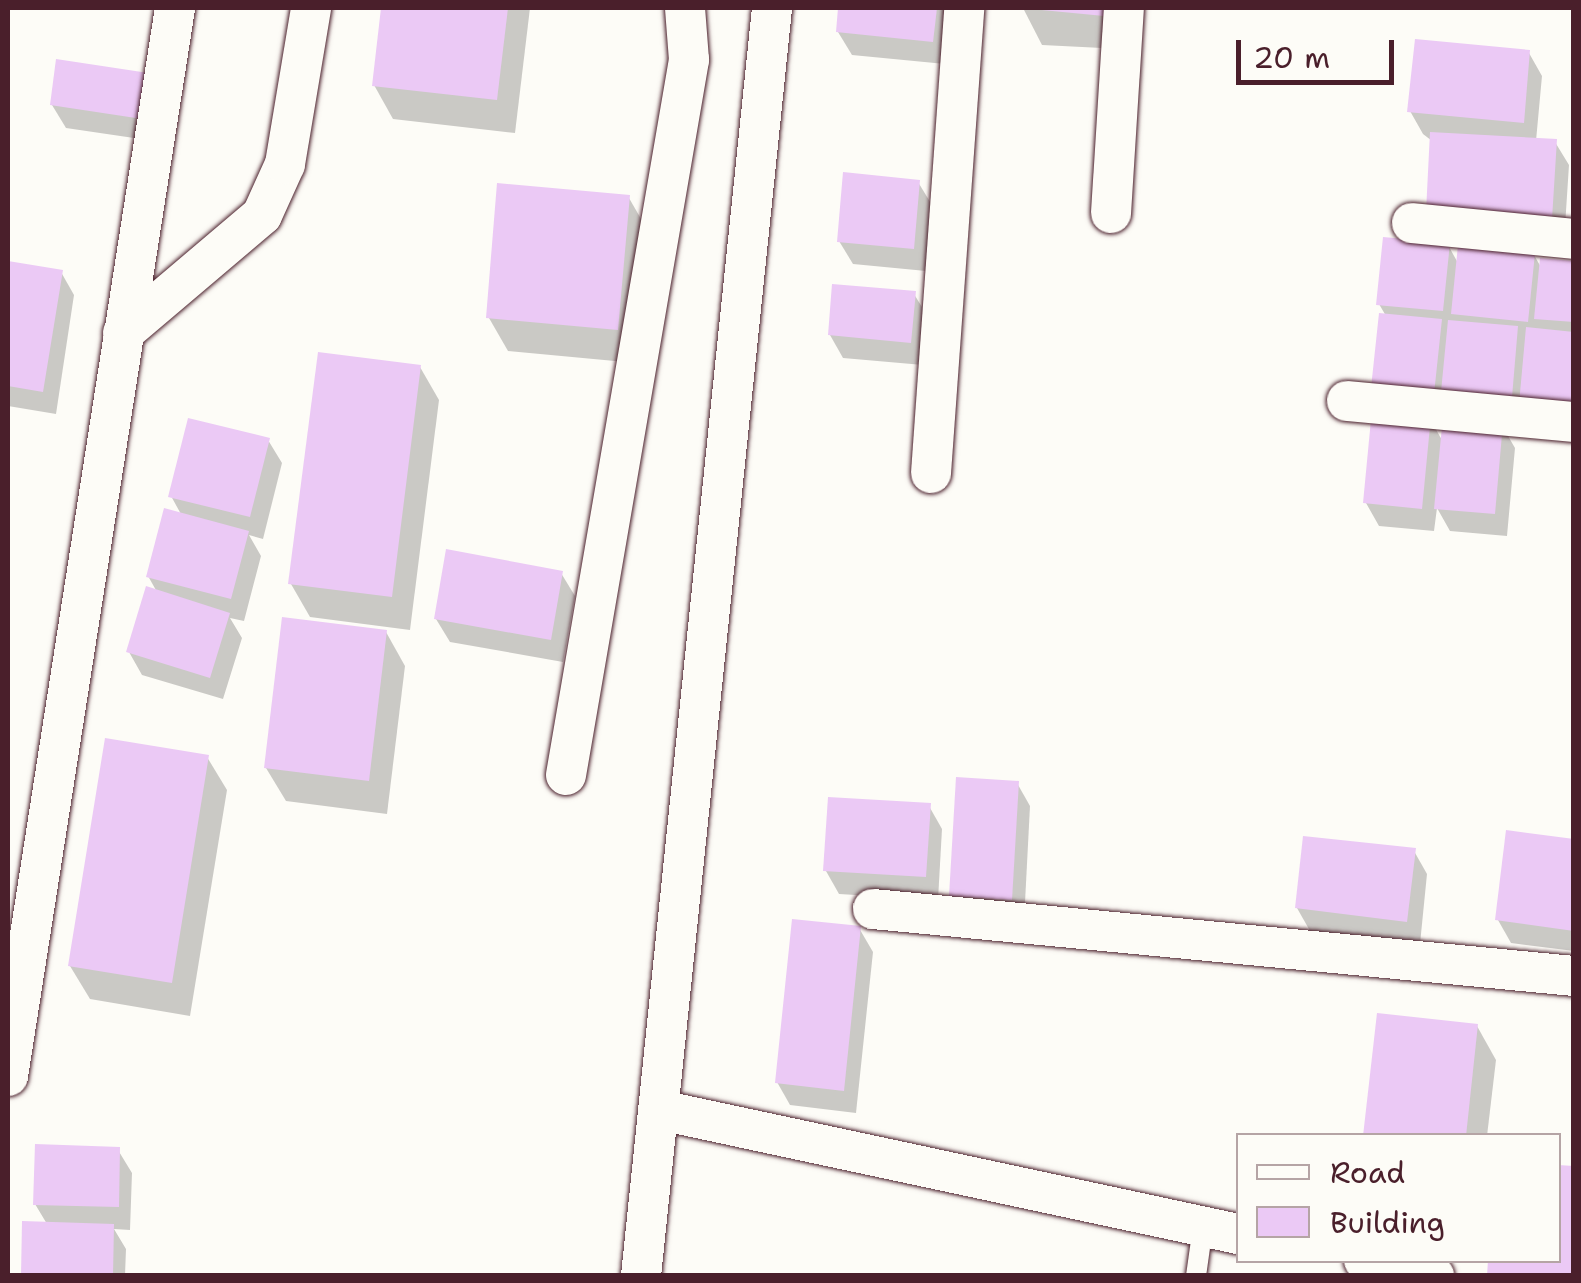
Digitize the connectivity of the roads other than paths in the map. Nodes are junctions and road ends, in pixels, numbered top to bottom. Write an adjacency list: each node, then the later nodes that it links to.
1 (176, 8): 10 (street)
2 (310, 8): 10 (street)
3 (685, 8): 14 (street)
4 (772, 8): 18 (street)
5 (964, 8): 13 (street)
6 (1124, 8): 7 (street)
7 (1111, 213)
8 (1412, 223): 9 (street)
9 (1574, 239)
10 (123, 333): 17 (street)
11 (1347, 402): 12 (street)
12 (1574, 422)
13 (930, 473)
14 (566, 775)
15 (873, 910): 16 (street)
16 (1574, 976)
17 (8, 1076)
18 (660, 1110): 19 (street); 21 (street)
19 (1221, 1230): 22 (lane)
20 (1377, 1263): 23 (street)
21 (641, 1276)
22 (1196, 1276)
23 (1434, 1276)

